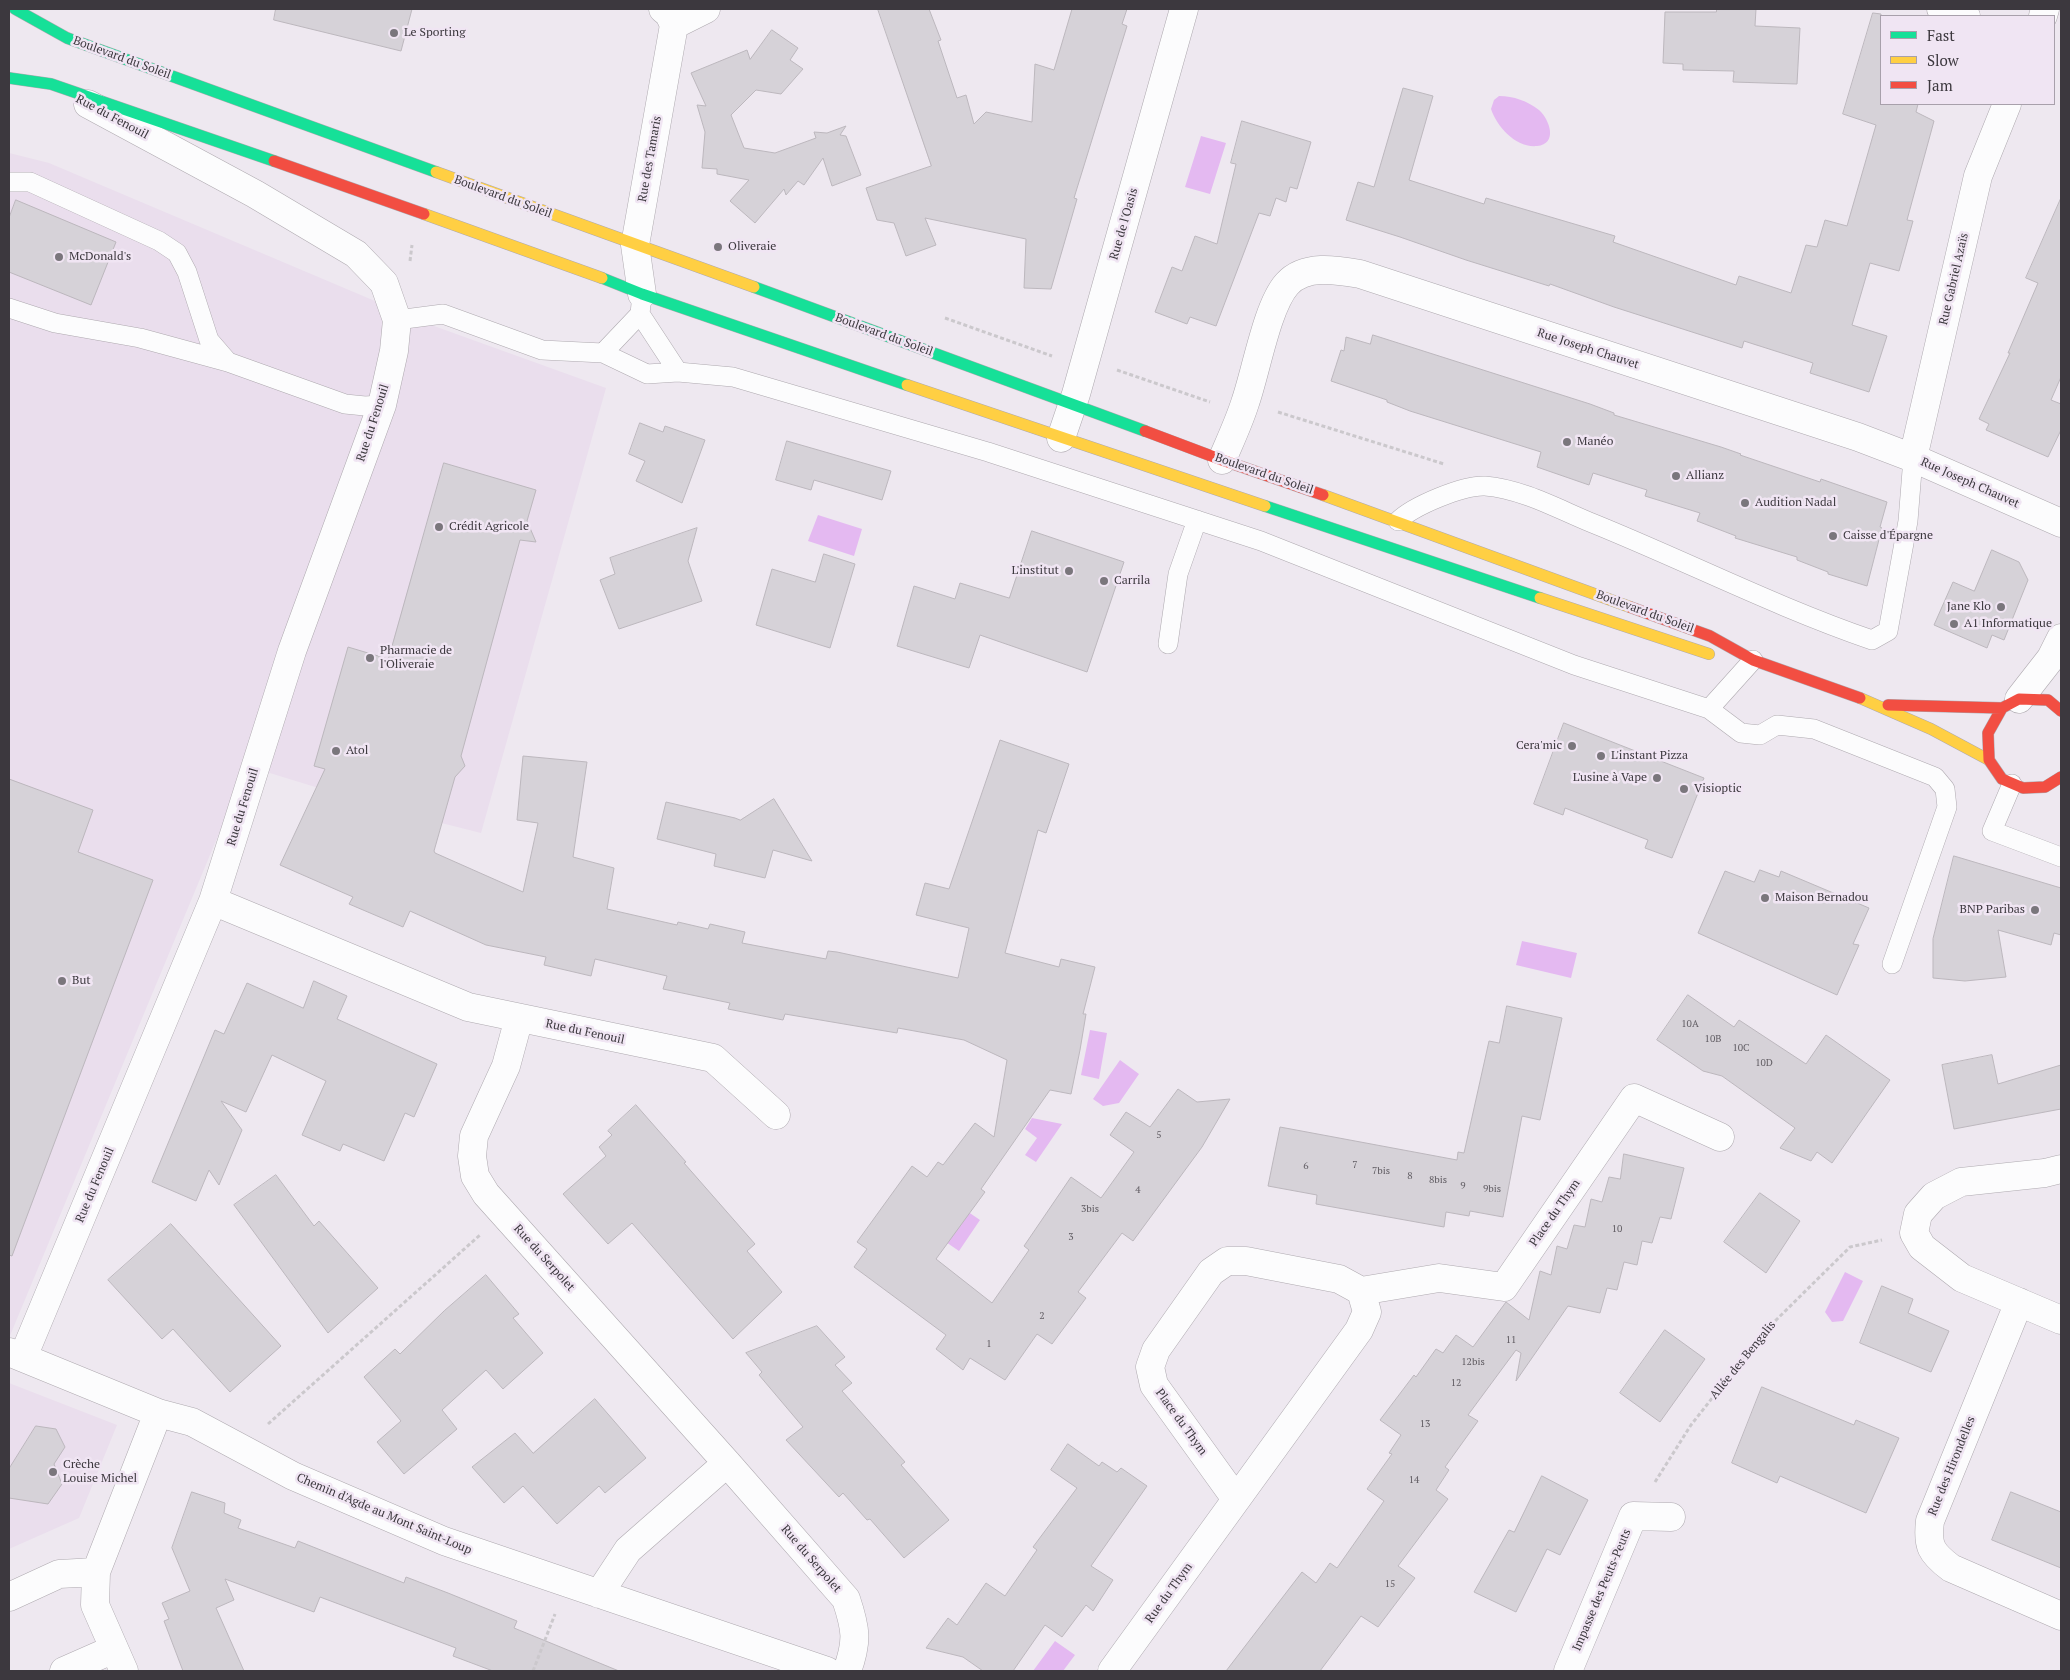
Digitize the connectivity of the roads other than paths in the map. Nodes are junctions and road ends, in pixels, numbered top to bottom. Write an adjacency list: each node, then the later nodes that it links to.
1 (14, 9): 11 (main road, Boulevard du Soleil)
2 (706, 9): 6 (street, Rue des Tamaris)
3 (1184, 9): 18 (street, Rue de l'Oasis)
4 (1941, 9): 5 (street)
5 (1962, 15)
6 (668, 17): 11 (street, Rue des Tamaris)
7 (9, 78): 8 (main road, Boulevard du Soleil)
8 (51, 84): 12 (main road, Boulevard du Soleil); 14 (street, Rue du Fenouil)
9 (2007, 105): 21 (street, Rue Gabriel Azaïs)
10 (9, 182): 16 (lane)
11 (635, 245): 12 (street, Rue des Tamaris); 18 (main road, Boulevard du Soleil)
12 (641, 304): 15 (lane); 17 (lane); 20 (main road, Boulevard du Soleil)
13 (9, 308): 16 (lane)
14 (397, 320): 15 (lane); 19 (street, Rue du Fenouil)
15 (603, 353): 17 (lane)
16 (228, 362): 19 (lane)
17 (678, 372): 23 (lane)
18 (1073, 403): 20 (street, Rue de l'Oasis); 22 (main road, Boulevard du Soleil)
19 (382, 405): 39 (street, Rue du Fenouil)
20 (1061, 438): 28 (main road, Boulevard du Soleil)
21 (1913, 458): 22 (street, Rue Joseph Chauvet); 24 (lane); 25 (street, Rue Joseph Chauvet)
22 (1222, 460): 24 (main road, Boulevard du Soleil)
23 (1197, 520): 27 (lane); 31 (lane)
24 (1398, 521): 28 (main road, Boulevard du Soleil)
25 (2061, 523)
26 (2061, 638): 29 (street)
27 (1168, 644)
28 (1753, 660): 30 (main road, Boulevard du Soleil); 31 (lane)
29 (2010, 704): 30 (main road, Boulevard du Soleil); 32 (main road, Boulevard du Soleil); 33 (main road)
30 (1879, 705): 33 (main road, Boulevard du Soleil)
31 (1709, 709): 40 (lane)
32 (2061, 710)
33 (1989, 760): 35 (main road)
34 (2061, 776): 36 (main road)
35 (2012, 784): 36 (main road); 38 (lane)
36 (2045, 787): 37 (main road)
37 (2061, 791)
38 (2061, 856)
39 (213, 901): 41 (street, Rue du Fenouil); 48 (street, Rue du Fenouil)
40 (1892, 964)
41 (519, 1018): 42 (street, Rue du Fenouil); 50 (street, Rue du Serpolet)
42 (776, 1115)
43 (1720, 1138): 45 (street, Place du Thym)
44 (2061, 1169): 46 (street)
45 (1361, 1291): 51 (street); 51 (street, Place du Thym)
46 (2019, 1302): 47 (street); 56 (street, Rue des Hirondelles)
47 (2061, 1320)
48 (16, 1355): 49 (street, Chemin d'Agde au Mont Saint-Loup)
49 (158, 1414): 53 (street); 54 (street, Chemin d'Agde au Mont Saint-Loup)
50 (727, 1463): 54 (street); 60 (street, Rue du Serpolet)
51 (1231, 1507): 61 (street, Rue du Thym)
52 (1671, 1517): 62 (street, Impasse des Peuts-Peuts)
53 (96, 1572): 55 (street); 57 (street)
54 (599, 1594): 59 (street, Chemin d'Agde au Mont Saint-Loup)
55 (9, 1596)
56 (2061, 1616)
57 (119, 1660): 58 (street)
58 (64, 1671)
59 (827, 1671)
60 (847, 1671)
61 (1112, 1671)
62 (1568, 1671)

